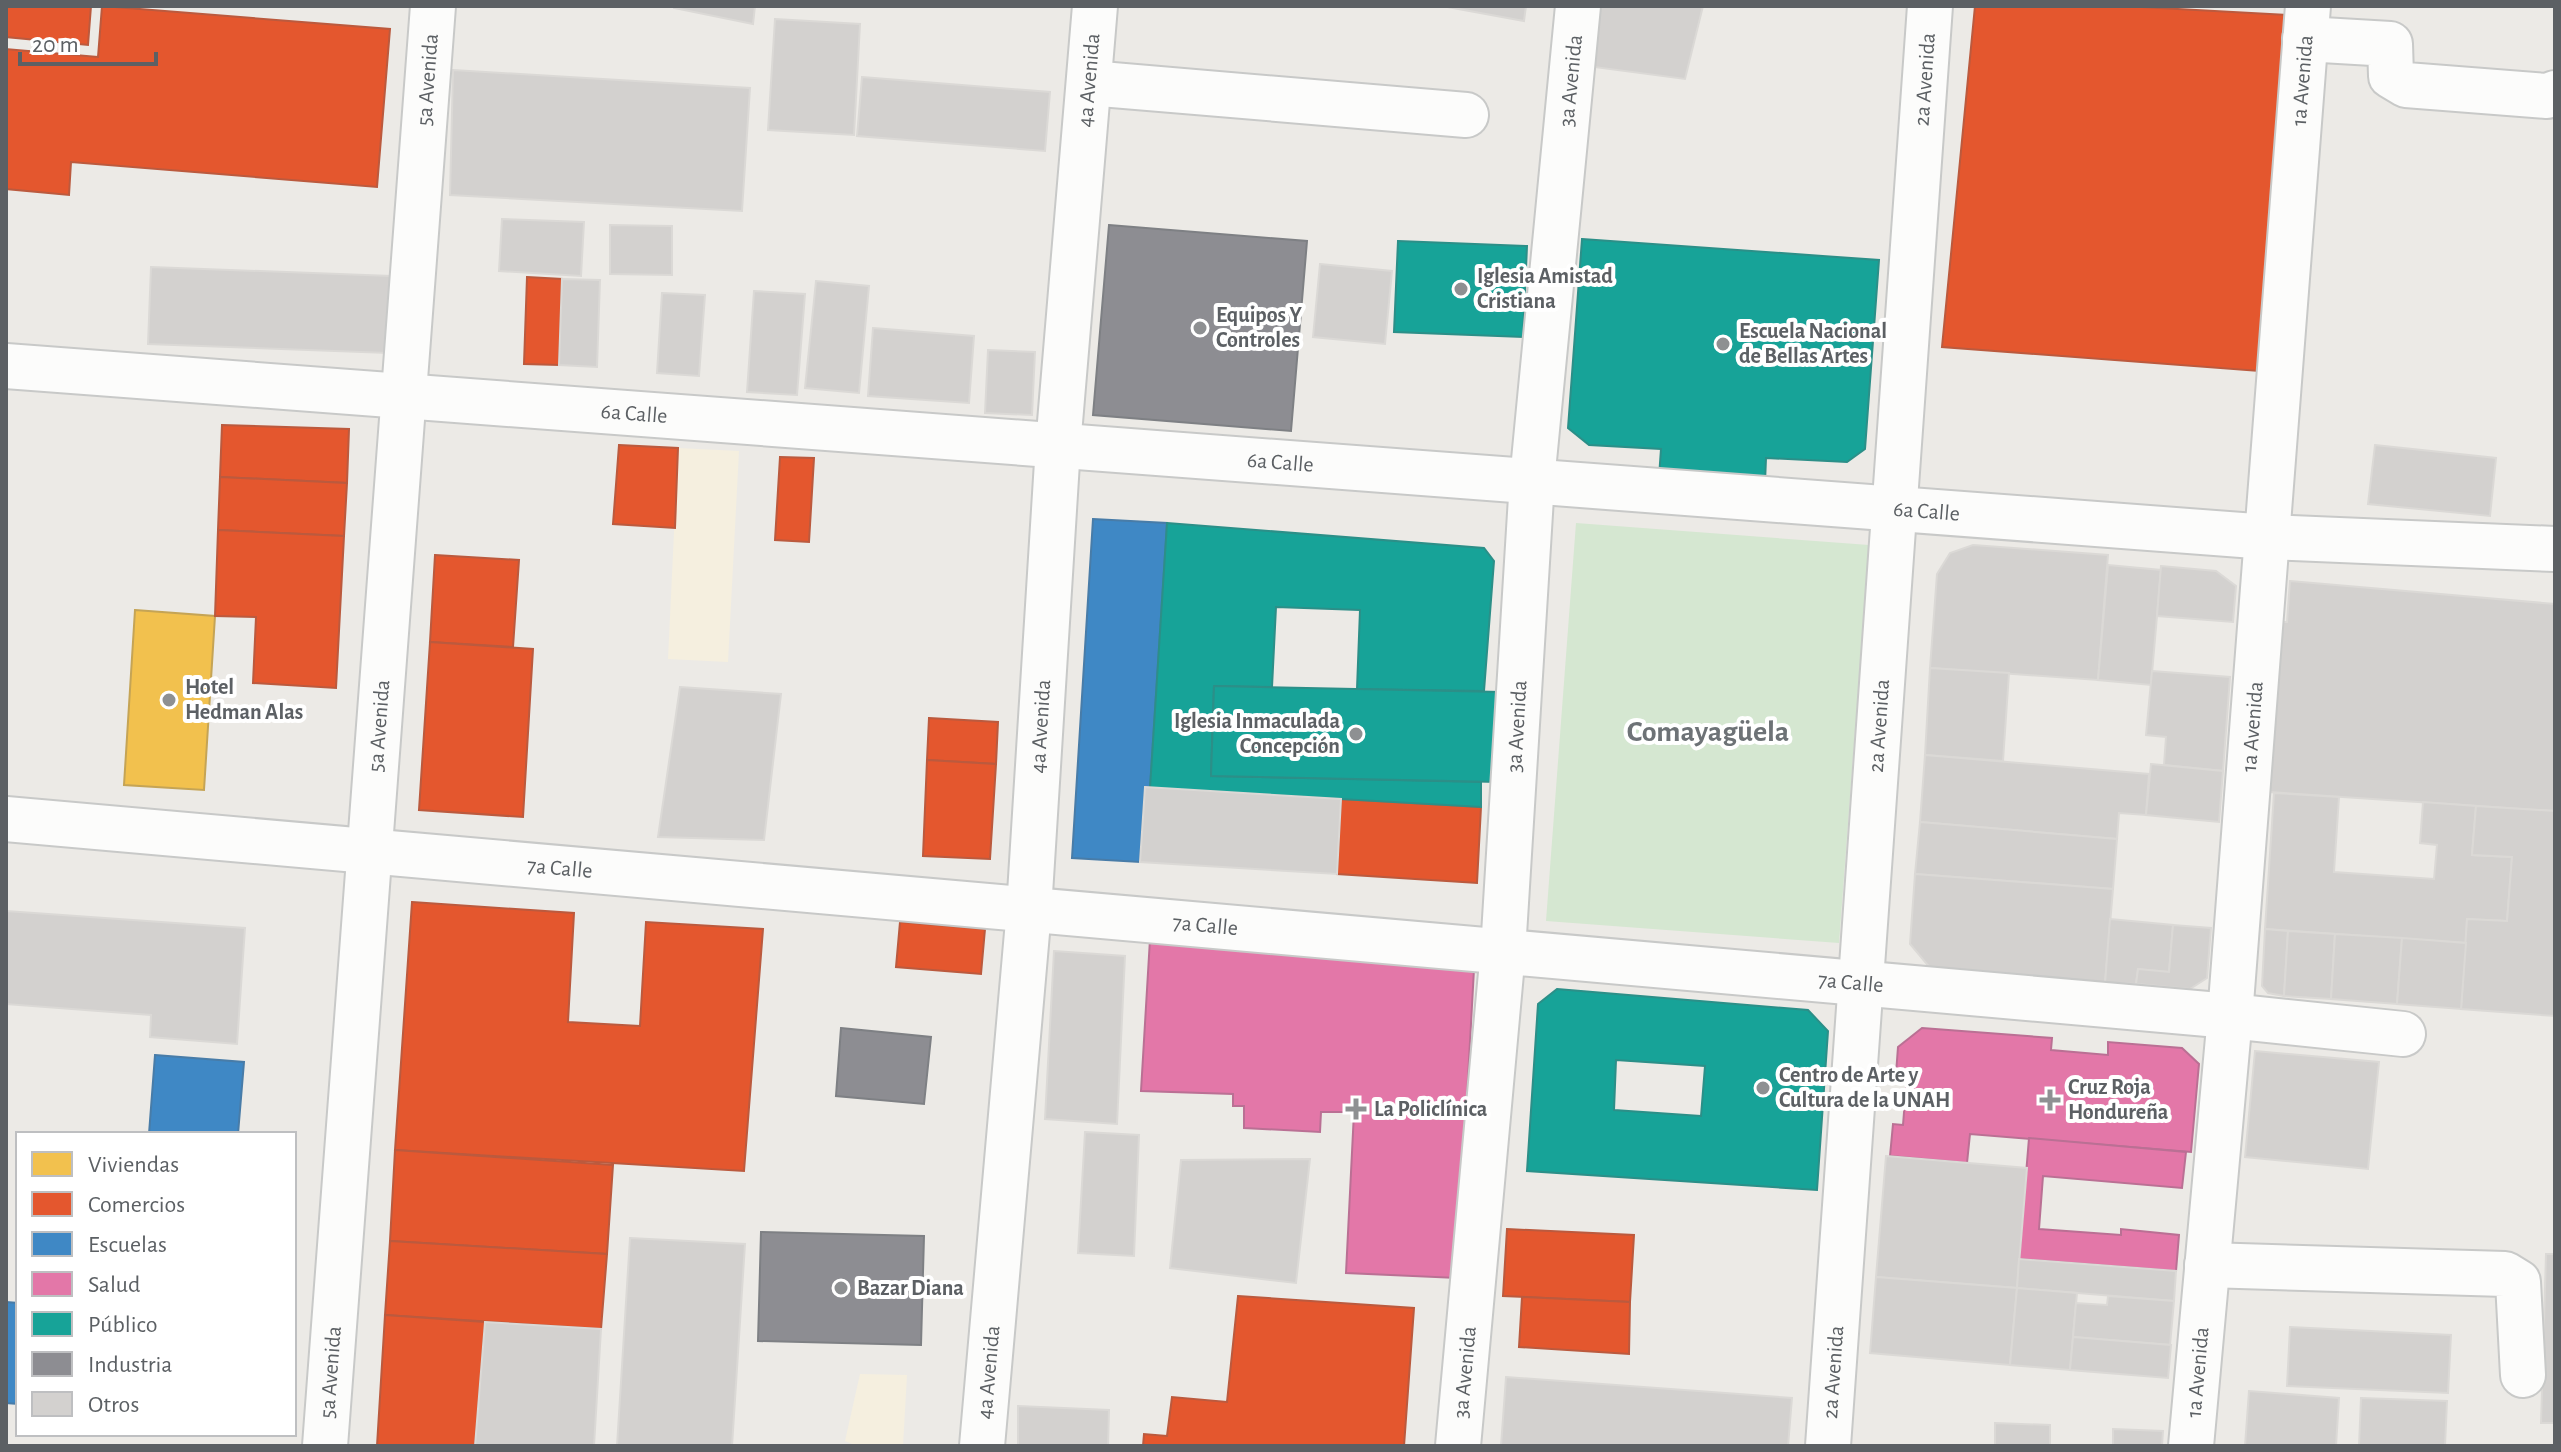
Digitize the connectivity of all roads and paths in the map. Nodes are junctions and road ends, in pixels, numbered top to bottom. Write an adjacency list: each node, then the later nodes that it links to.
1 (433, 6): 11 (street, 5a Avenida)
2 (1095, 6): 7 (street, 4a Avenida)
3 (1578, 6): 13 (street, 3a Avenida)
4 (1930, 6): 14 (street, 2a Avenida)
5 (2306, 22): 6 (street); 15 (street, 1a Avenida)
6 (2393, 25): 8 (street)
7 (1089, 83): 9 (street); 12 (street, 4a Avenida)
8 (2555, 93)
9 (1466, 115)
10 (6, 366): 11 (street, 6a Calle)
11 (405, 396): 12 (street, 6a Calle); 18 (street, 5a Avenida)
12 (1058, 446): 13 (street, 6a Calle); 19 (street, 4a Avenida)
13 (1532, 481): 14 (street, 6a Calle); 20 (street, 3a Avenida)
14 (1892, 508): 15 (street, 6a Calle); 21 (street, 2a Avenida)
15 (2268, 537): 16 (street, 6a Calle); 22 (street, 1a Avenida)
16 (2555, 549)
17 (6, 819): 18 (street, 7a Calle)
18 (370, 851): 19 (street, 7a Calle); 26 (street, 5a Avenida)
19 (1029, 910): 20 (street, 7a Calle); 27 (street, 4a Avenida)
20 (1503, 951): 21 (street, 7a Calle); 28 (street, 3a Avenida)
21 (1862, 983): 22 (street, 7a Calle); 29 (street, 2a Avenida)
22 (2230, 1016): 23 (street, 7a Calle); 24 (street, 1a Avenida)
23 (2403, 1034)
24 (2207, 1265): 25 (street); 30 (street, 1a Avenida)
25 (2523, 1375)
26 (325, 1446)
27 (982, 1446)
28 (1458, 1446)
29 (1828, 1446)
30 (2191, 1446)

